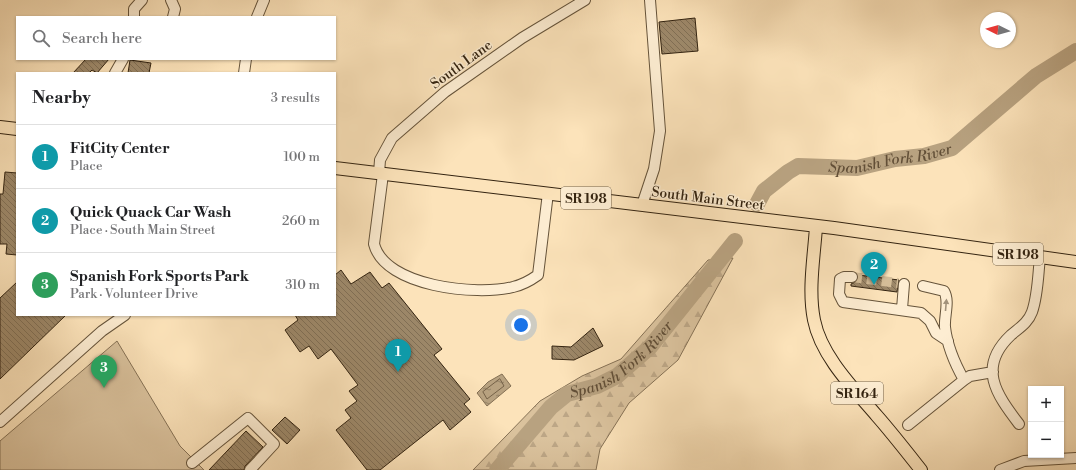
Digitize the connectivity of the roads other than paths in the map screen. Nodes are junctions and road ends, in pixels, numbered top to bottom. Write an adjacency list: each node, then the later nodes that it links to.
1 (142, 0): 6 (street)
2 (171, 0): 7 (street)
3 (264, 0): 8 (street)
4 (585, 0): 16 (street, South Lane)
5 (650, 0): 18 (street)
6 (134, 16)
7 (174, 16)
8 (257, 16)
9 (122, 60): 11 (street)
10 (246, 60): 12 (street)
11 (116, 72)
12 (244, 72)
13 (0, 127): 14 (main road)
14 (16, 129)
15 (336, 168): 16 (main road, South Main Street / SR 198)
16 (381, 174): 17 (main road, South Main Street / SR 198); 17 (street, South Lane)
17 (548, 193): 18 (main road, South Main Street / SR 198)
18 (642, 205): 19 (main road, South Main Street / SR 198)
19 (816, 226): 20 (main road, South Main Street / SR 198); 34 (main road, SR 164)
20 (1040, 257): 21 (main road, South Main Street / SR 198); 26 (street)
21 (1076, 262)
22 (852, 278): 23 (street)
23 (902, 309): 25 (street); 25 (street, one-way to 23)
24 (124, 316): 28 (street)
25 (948, 341): 27 (street)
26 (993, 372): 27 (street); 29 (street)
27 (964, 380): 30 (street)
28 (0, 422)
29 (1019, 424)
30 (908, 425)
31 (1076, 458): 35 (street)
32 (192, 463): 33 (street)
33 (250, 470)
34 (920, 470)
35 (1000, 470)

